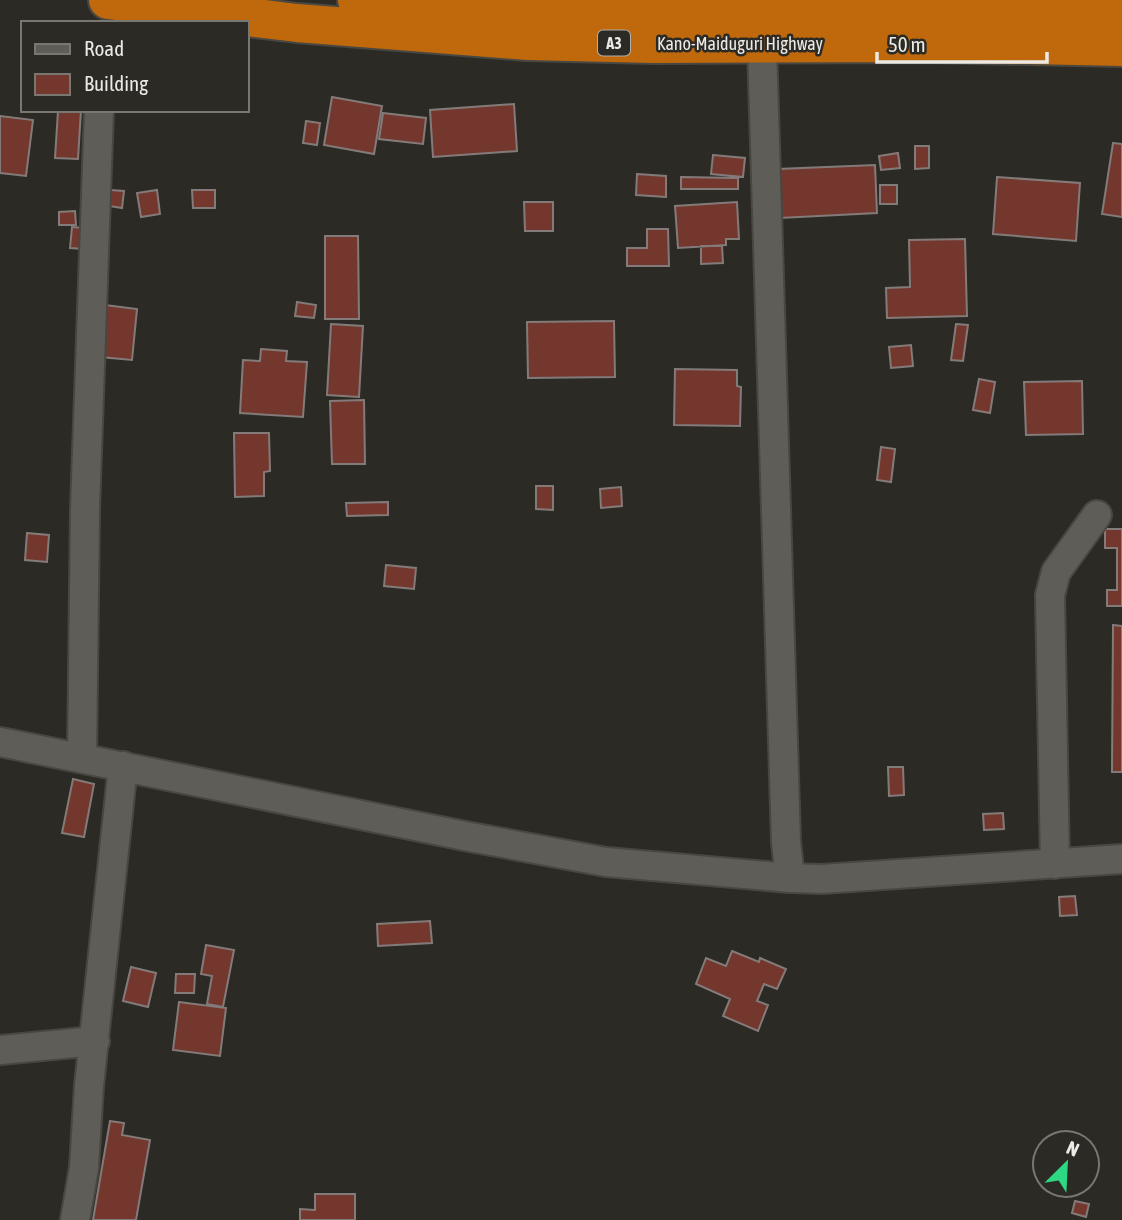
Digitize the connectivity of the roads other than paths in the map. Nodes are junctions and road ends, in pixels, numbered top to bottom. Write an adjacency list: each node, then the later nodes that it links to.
1 (100, 0): 8 (street)
2 (108, 0): 9 (highway, Kano-Maiduguri Highway / A3)
3 (357, 0): 4 (highway, Kano-Maiduguri Highway / A3)
4 (529, 6): 5 (highway, Kano-Maiduguri Highway / A3)
5 (842, 8): 7 (highway, Kano-Maiduguri Highway / A3)
6 (1122, 19): 7 (highway, Kano-Maiduguri Highway / A3)
7 (926, 20): 9 (highway, Kano-Maiduguri Highway / A3); 10 (highway, Kano-Maiduguri Highway / A3)
8 (100, 21)
9 (762, 45): 18 (street)
10 (1122, 47)
11 (99, 112): 14 (street)
12 (1097, 515): 17 (street)
13 (0, 742): 14 (street)
14 (82, 758): 15 (street)
15 (122, 766): 18 (street); 19 (street)
16 (1122, 859): 17 (street)
17 (1055, 864): 18 (street)
18 (790, 878)
19 (95, 1041): 20 (street); 21 (street)
20 (0, 1050)
21 (75, 1220)

